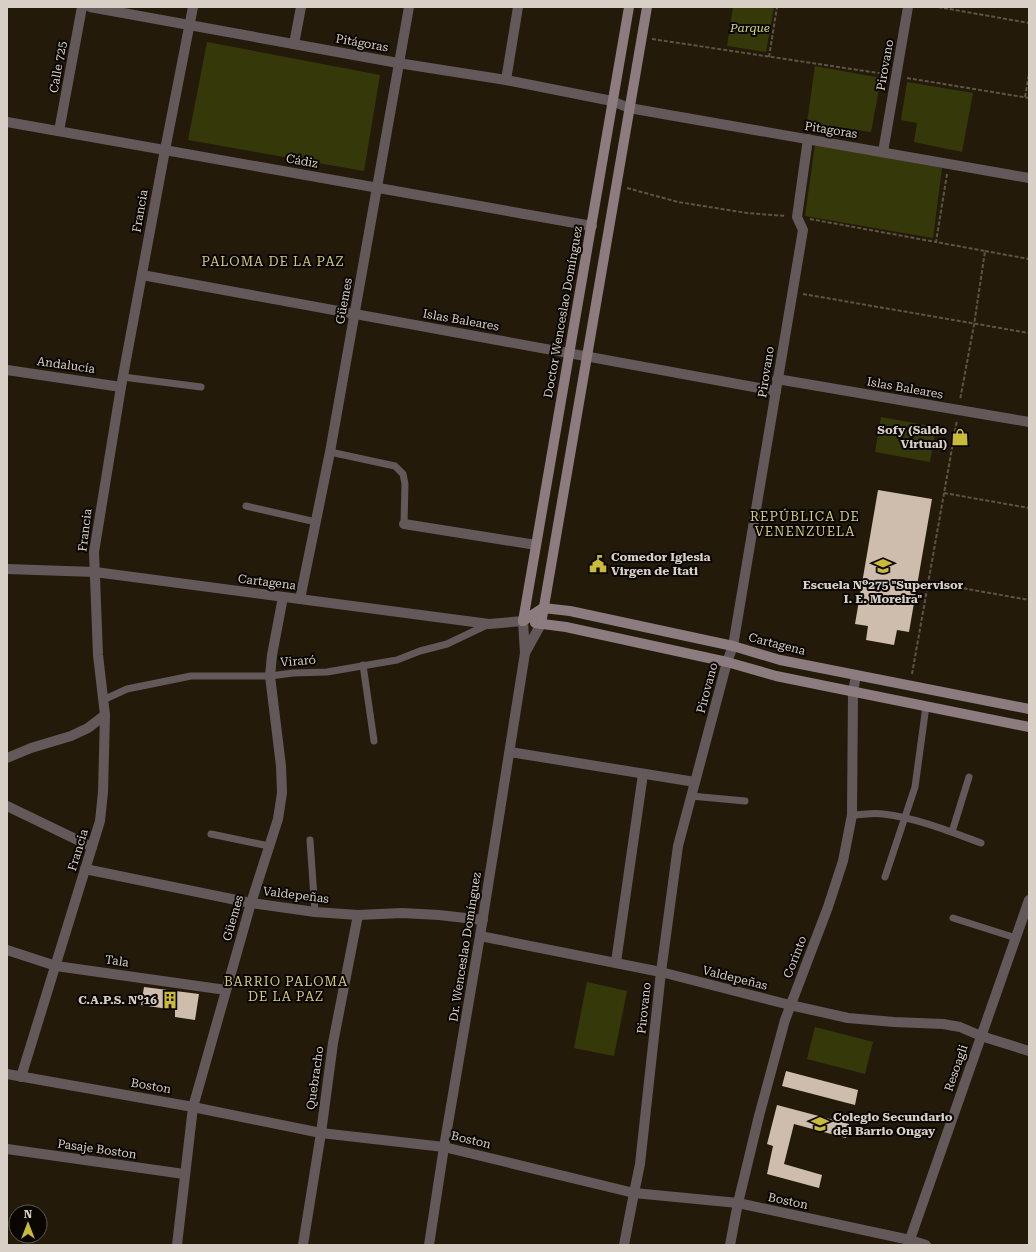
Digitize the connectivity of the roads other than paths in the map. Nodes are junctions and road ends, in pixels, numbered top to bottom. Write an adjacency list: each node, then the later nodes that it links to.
1 (82, 7): 17 (street, Calle 725)
2 (90, 7): 10 (street, Pitágoras)
3 (193, 7): 10 (street, Francia)
4 (301, 7): 11 (street)
5 (409, 7): 12 (street, Güemes)
6 (518, 7): 13 (street)
7 (628, 7): 14 (main road, Doctor Wenceslao Domínguez)
8 (646, 7): 15 (main road)
9 (908, 7): 20 (street, Pirovano)
10 (190, 24): 11 (street, Pitágoras); 19 (street, Francia)
11 (294, 44): 12 (street, Pitágoras)
12 (398, 63): 13 (street, Pitágoras); 22 (street, Güemes)
13 (506, 80): 14 (street, Pitágoras)
14 (612, 101): 15 (street, Pitágoras); 23 (main road, Doctor Wenceslao Domínguez)
15 (629, 108): 18 (street, Pitagoras); 27 (main road)
16 (7, 122): 17 (street, Cádiz)
17 (59, 131): 19 (street, Cádiz)
18 (808, 139): 20 (street, Pitagoras); 29 (street, Pirovano)
19 (165, 150): 22 (street, Cádiz); 24 (street, Francia)
20 (883, 152): 21 (street, Pitagoras)
21 (1029, 178)
22 (377, 188): 23 (street, Cádiz); 25 (street, Güemes)
23 (592, 226): 26 (main road, Doctor Wenceslao Domínguez)
24 (142, 275): 25 (street, Islas Baleares); 30 (street, Francia)
25 (355, 313): 26 (street, Islas Baleares); 34 (street, Güemes)
26 (569, 353): 27 (street, Islas Baleares); 38 (main road, Doctor Wenceslao Domínguez)
27 (586, 356): 32 (street, Islas Baleares); 43 (main road)
28 (7, 370): 30 (street, Andalucía)
29 (777, 379): 32 (street, Pirovano); 33 (street, Islas Baleares)
30 (122, 382): 31 (lane); 40 (street, Francia)
31 (201, 386)
32 (776, 391): 47 (street, Pirovano)
33 (1029, 422)
34 (330, 452): 36 (street, Güemes); 37 (lane)
35 (246, 506): 36 (lane)
36 (316, 522): 42 (street, Güemes)
37 (404, 524): 38 (street)
38 (536, 545): 44 (main road, Doctor Wenceslao Domínguez)
39 (7, 569): 40 (street, Cartagena)
40 (95, 572): 41 (street, Cartagena); 54 (street, Francia)
41 (283, 597): 42 (street, Cartagena); 52 (street, Güemes)
42 (300, 599): 45 (street, Cartagena)
43 (543, 608): 44 (main road, Cartagena); 46 (main road); 47 (main road, Cartagena)
44 (523, 621): 45 (street, Cartagena); 46 (main road, Cartagena); 48 (street, Dr. Wenceslao Domínguez)
45 (490, 624): 50 (lane, Viraró)
46 (541, 624): 48 (street, Dr. Wenceslao Domínguez); 49 (main road, Cartagena)
47 (733, 646): 49 (street, Pirovano); 51 (main road, Cartagena)
48 (525, 653): 60 (street, Dr. Wenceslao Domínguez)
49 (727, 662): 53 (main road, Cartagena); 64 (street, Pirovano)
50 (363, 665): 52 (lane, Viraró); 59 (lane)
51 (856, 675): 53 (street, Corinto); 56 (main road, Cartagena)
52 (270, 676): 54 (lane, Viraró); 74 (street, Güemes)
53 (853, 692): 55 (main road, Cartagena); 68 (street, Corinto)
54 (104, 700): 57 (street, Francia)
55 (926, 706): 58 (main road, Cartagena); 69 (lane)
56 (1029, 709)
57 (105, 715): 61 (street); 75 (street, Francia)
58 (1029, 727)
59 (374, 741)
60 (510, 752): 62 (street); 83 (street, Dr. Wenceslao Domínguez)
61 (7, 758)
62 (643, 774): 64 (street); 87 (street)
63 (969, 777): 70 (lane)
64 (695, 782): 65 (street, Pirovano)
65 (691, 796): 66 (lane); 89 (street, Pirovano)
66 (745, 801)
67 (7, 806): 75 (street)
68 (852, 815): 69 (lane); 91 (street, Corinto)
69 (905, 818): 70 (lane); 77 (lane)
70 (952, 832): 73 (lane)
71 (211, 834): 74 (lane)
72 (310, 840): 80 (lane)
73 (981, 843)
74 (269, 846): 79 (street, Güemes)
75 (92, 847): 76 (street, Francia)
76 (85, 869): 79 (street, Valdepeñas); 88 (street, Francia)
77 (884, 877)
78 (1029, 900): 85 (street, Resoagli)
79 (251, 903): 80 (street, Valdepeñas); 90 (street, Güemes)
80 (315, 912): 81 (street, Valdepeñas)
81 (358, 915): 83 (street, Valdepeñas); 97 (street, Quebracho)
82 (953, 918): 85 (lane)
83 (483, 920): 84 (street, Dr. Wenceslao Domínguez)
84 (480, 936): 87 (street, Valdepeñas); 98 (street, Dr. Wenceslao Domínguez)
85 (1016, 938): 92 (street, Resoagli)
86 (7, 950): 88 (street, Tala)
87 (616, 962): 89 (street, Valdepeñas)
88 (56, 966): 90 (street, Tala); 95 (street, Francia)
89 (661, 972): 91 (street, Valdepeñas); 101 (street, Pirovano)
90 (226, 990): 96 (street, Güemes)
91 (790, 1005): 92 (street, Valdepeñas); 102 (street, Corinto)
92 (981, 1036): 93 (street, Valdepeñas); 103 (street, Resoagli)
93 (1029, 1051)
94 (7, 1074): 95 (street, Boston)
95 (21, 1077): 96 (street, Boston)
96 (193, 1107): 97 (street, Boston); 100 (street, Güemes)
97 (321, 1133): 98 (street, Boston); 105 (street, Quebracho)
98 (444, 1147): 101 (street, Boston); 106 (street, Dr. Wenceslao Domínguez)
99 (7, 1149): 100 (street, Pasaje Boston)
100 (184, 1174): 104 (street, Güemes)
101 (634, 1193): 102 (street, Boston); 107 (street, Pirovano)
102 (738, 1203): 103 (street, Boston); 108 (street, Corinto)
103 (909, 1242): 109 (street, Boston)
104 (177, 1245)
105 (303, 1245)
106 (429, 1245)
107 (624, 1245)
108 (730, 1245)
109 (926, 1245)

